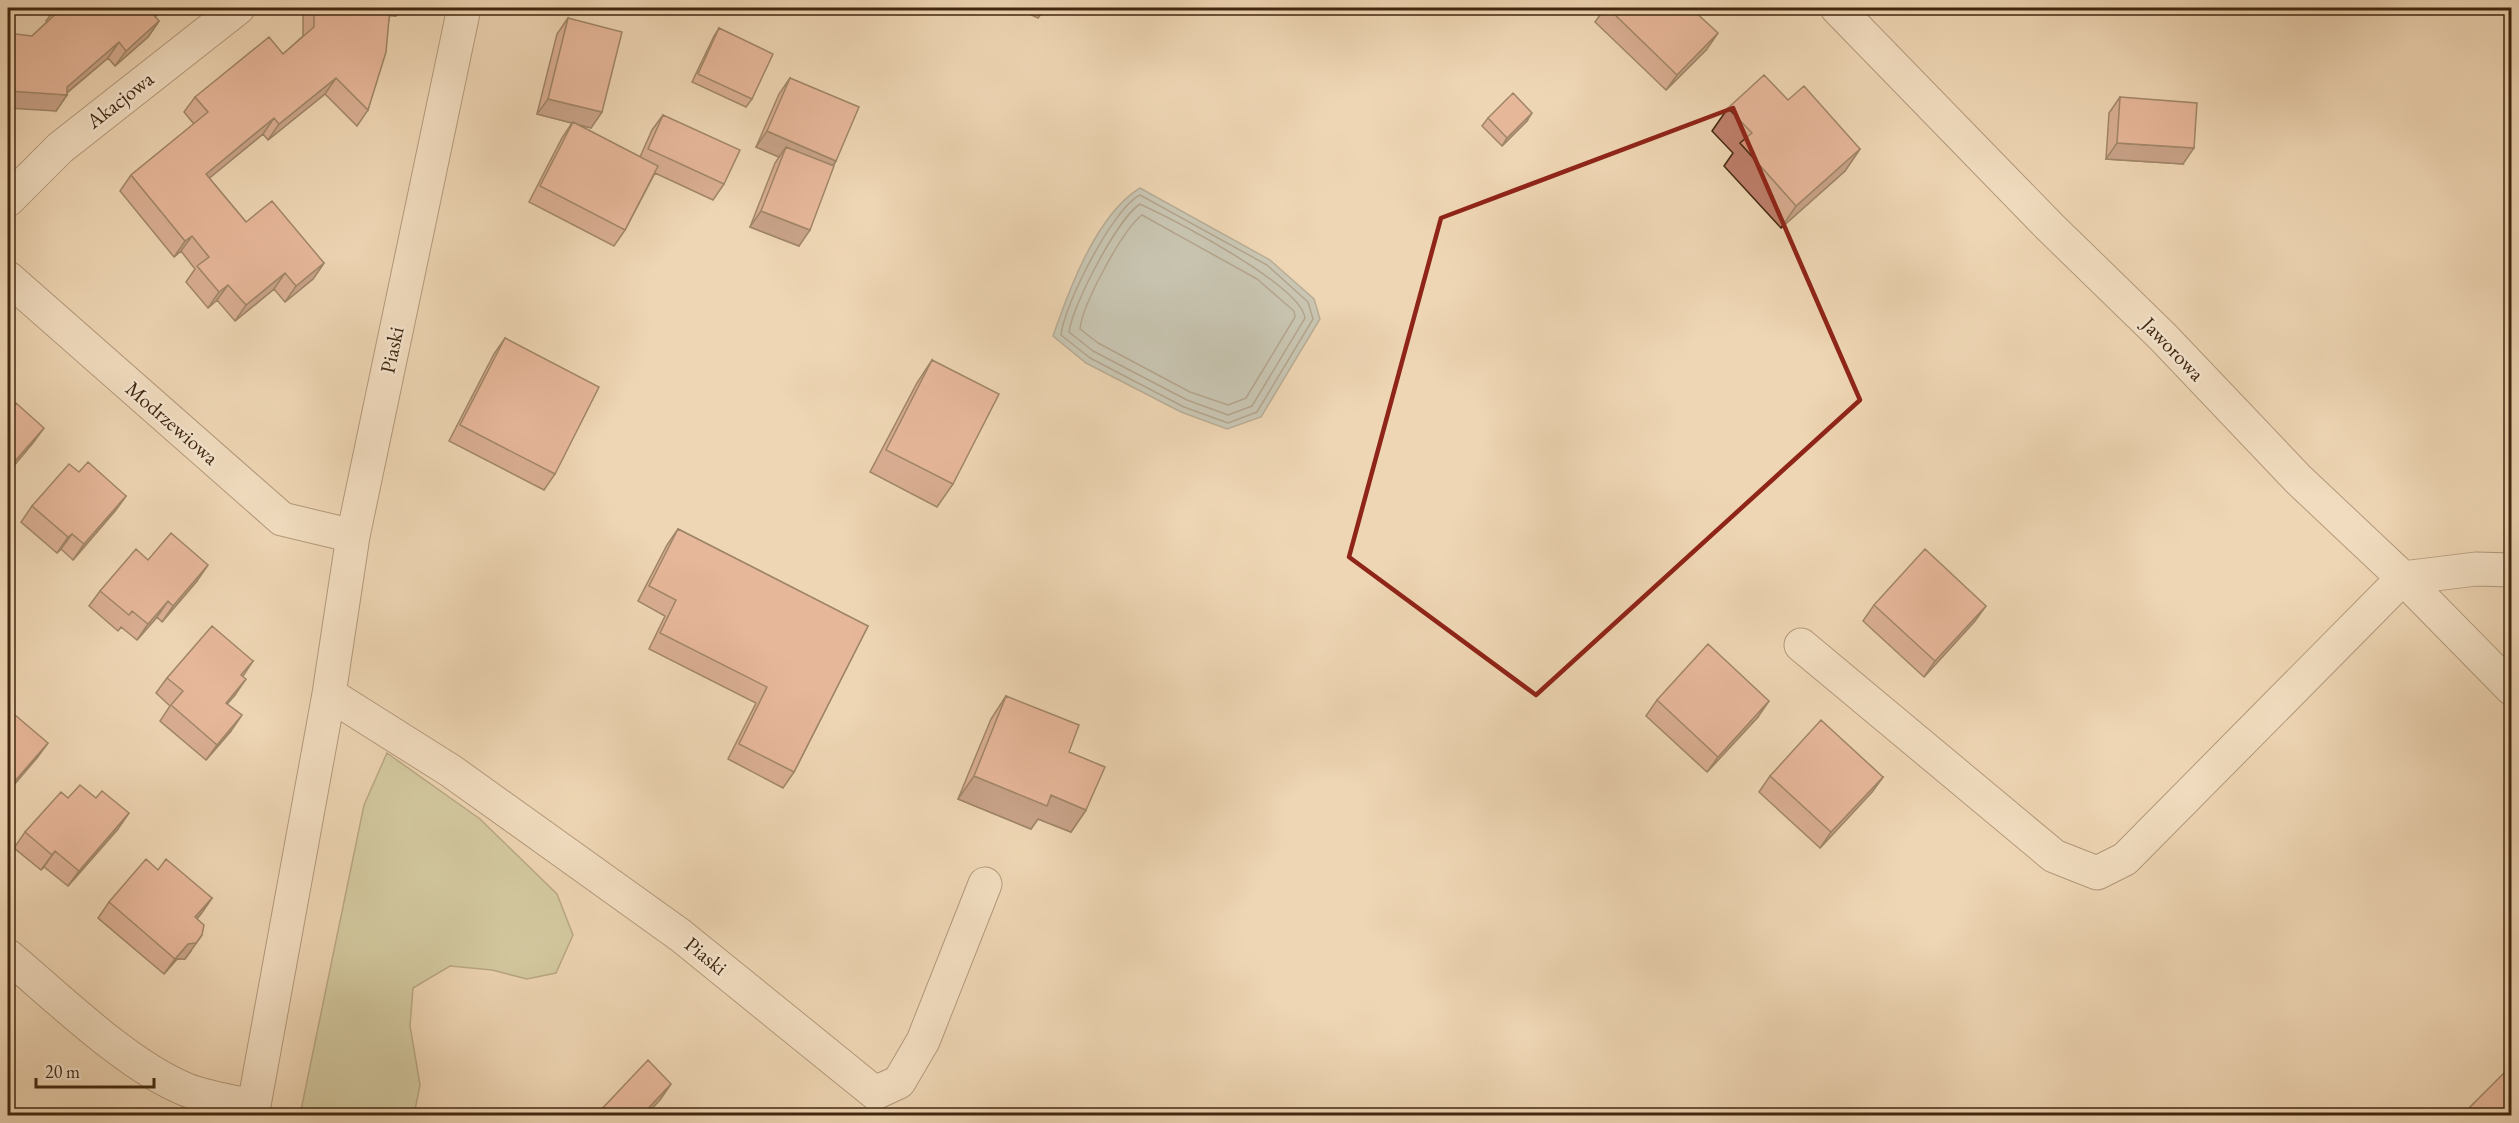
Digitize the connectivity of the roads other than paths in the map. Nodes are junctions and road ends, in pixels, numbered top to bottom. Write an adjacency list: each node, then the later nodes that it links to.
1 (238, 8): 4 (street, Akacjowa)
2 (464, 8): 6 (street, Piaski)
3 (1837, 8): 8 (street, Jaworowa)
4 (8, 200)
5 (8, 278): 6 (street, Modrzewiowa)
6 (353, 536): 11 (street, Piaski)
7 (2511, 570): 8 (street)
8 (2403, 578): 9 (street); 10 (street, Jaworowa)
9 (1801, 645)
10 (2511, 689)
11 (329, 693): 12 (street, Piaski); 14 (street, Piaski)
12 (985, 884)
13 (8, 956): 14 (street)
14 (253, 1111)

